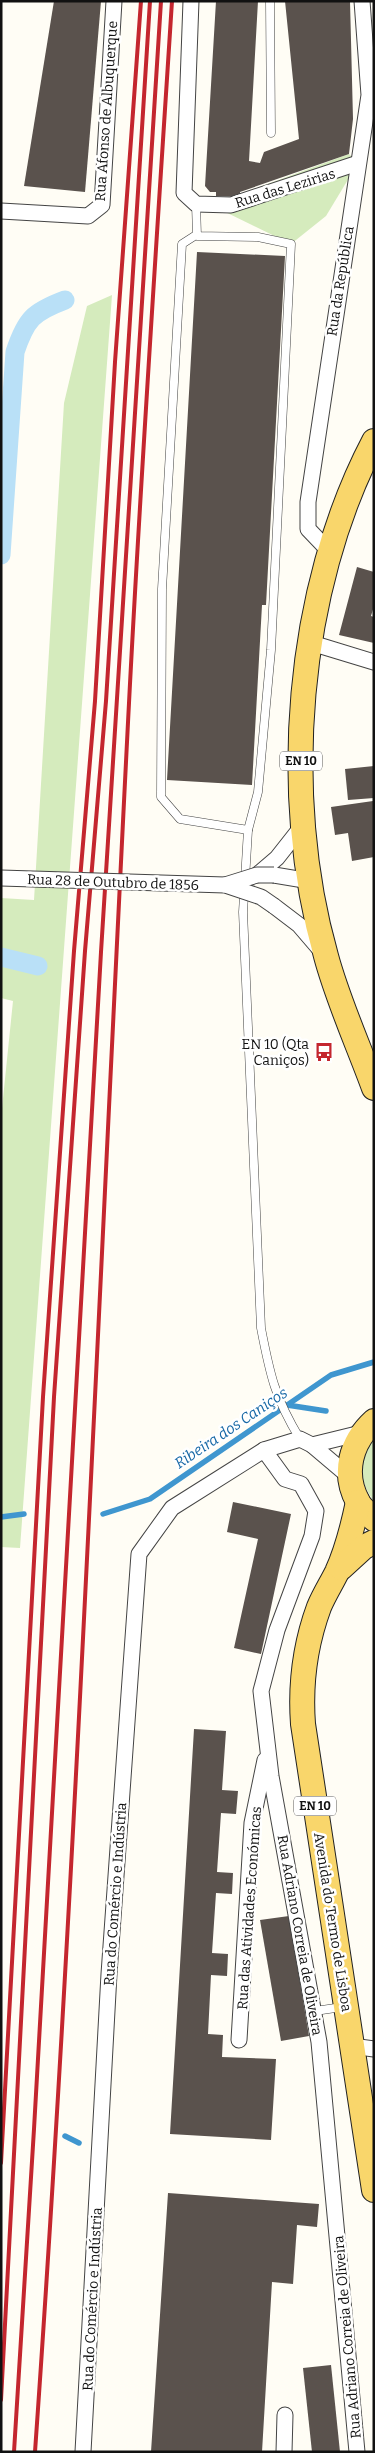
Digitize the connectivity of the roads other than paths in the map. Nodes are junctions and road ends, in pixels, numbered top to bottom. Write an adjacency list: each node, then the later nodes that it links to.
1 (114, 1): 9 (street, Rua Afonso de Albuquerque)
2 (190, 1): 8 (street)
3 (270, 1): 6 (lane)
4 (366, 4): 5 (street, Rua da República)
5 (371, 96): 7 (street, Rua da República)
6 (271, 133)
7 (358, 163): 8 (street, Rua das Lezirias); 12 (street, Rua da República)
8 (196, 204): 10 (lane)
9 (1, 211)
10 (196, 234): 16 (lane); 16 (lane)
11 (374, 440): 12 (main road, EN 10)
12 (330, 552): 13 (main road, EN 10)
13 (308, 640): 14 (street); 15 (main road, EN 10)
14 (374, 662)
15 (303, 825): 17 (street, Rua 28 de Outubro de 1856); 19 (main road, EN 10)
16 (248, 830): 24 (lane)
17 (257, 875): 19 (street, Rua 28 de Outubro de 1856, bridge); 20 (street, Rua 28 de Outubro de 1856, bridge)
18 (1, 878): 20 (street, Rua 28 de Outubro de 1856, bridge)
19 (310, 881): 21 (main road, EN 10)
20 (225, 886): 21 (street, Rua 28 de Outubro de 1856, bridge)
21 (326, 956): 22 (main road, EN 10)
22 (374, 1088)
23 (367, 1427): 24 (street, Rua do Comércio e Indústria); 26 (main road)
24 (306, 1442): 25 (street, Rua do Comércio e Indústria); 26 (street)
25 (264, 1450): 30 (street, Rua Adriano Correia de Oliveira); 37 (street, Rua do Comércio e Indústria)
26 (351, 1478): 27 (main road)
27 (366, 1511): 29 (main road, Avenida do Termo de Lisboa)
28 (374, 1542): 29 (main road, Avenida do Termo de Lisboa)
29 (337, 1571): 31 (main road, Avenida do Termo de Lisboa / EN 10)
30 (267, 1746): 32 (street, Rua Adriano Correia de Oliveira); 33 (street, Rua das Atividades Económicas)
31 (346, 2006): 32 (lane); 34 (main road, Avenida do Termo de Lisboa / EN 10)
32 (315, 2011): 39 (street, Rua Adriano Correia de Oliveira)
33 (239, 2040)
34 (363, 2047): 35 (main road, Avenida do Termo de Lisboa / EN 10)
35 (374, 2190)
36 (284, 2415): 38 (street)
37 (83, 2452)
38 (284, 2452)
39 (357, 2452)

